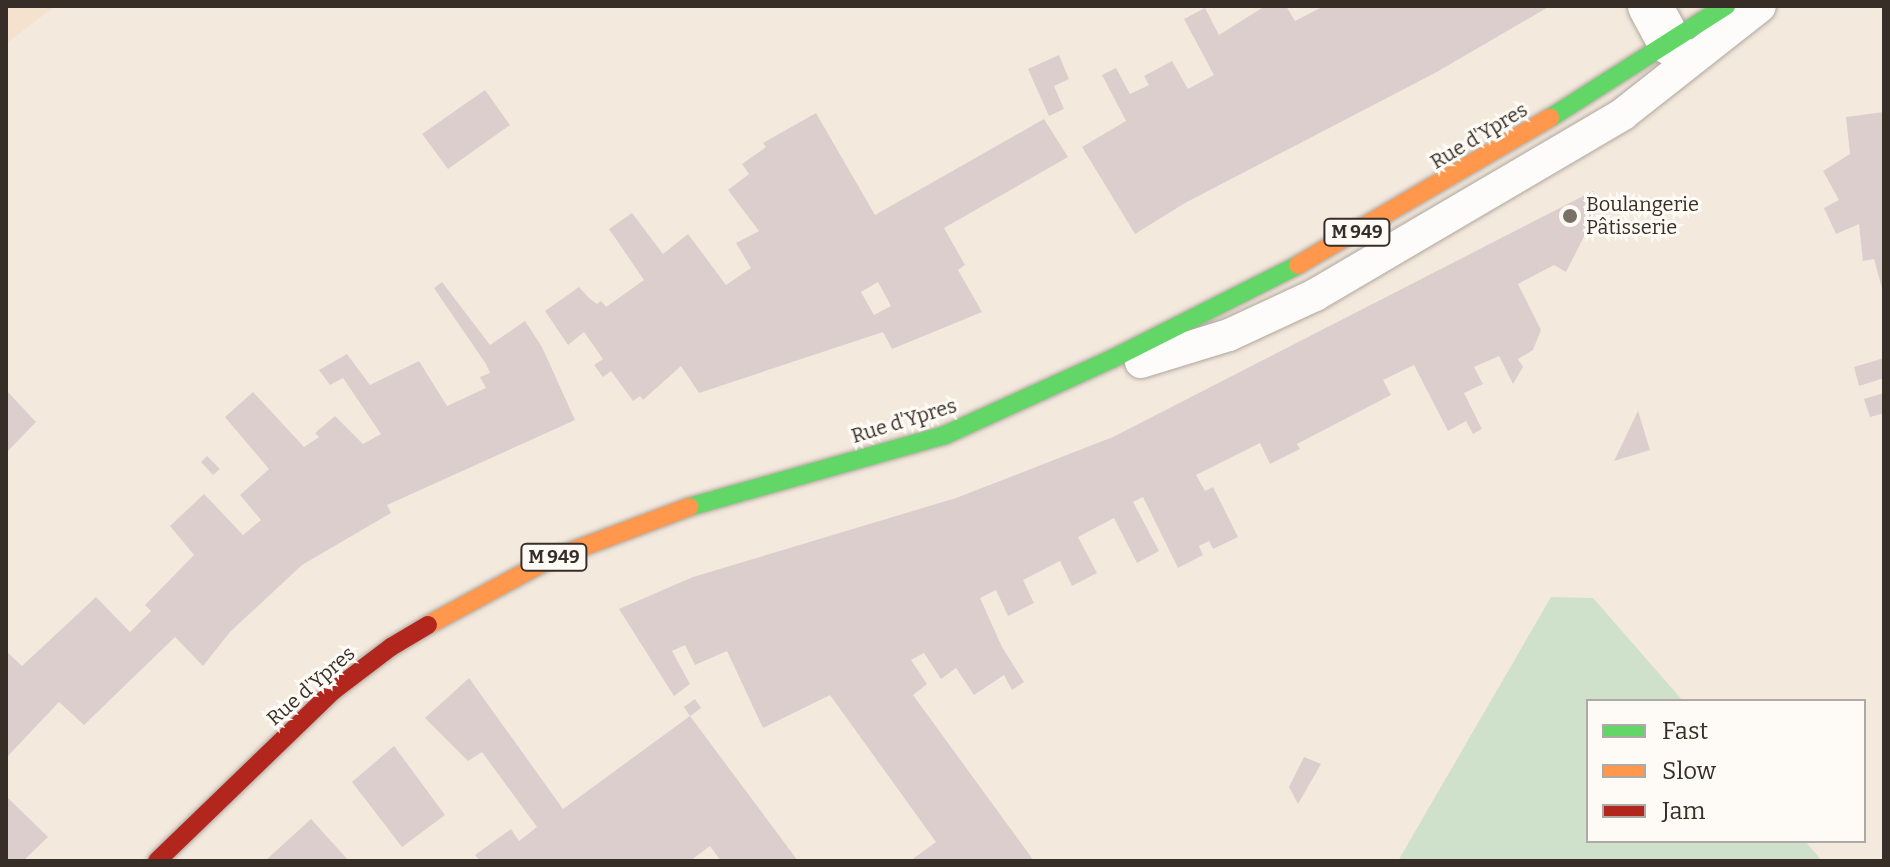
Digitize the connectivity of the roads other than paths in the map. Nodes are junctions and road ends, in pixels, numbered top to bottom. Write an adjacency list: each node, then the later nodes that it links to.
1 (1726, 6): 3 (main road, Rue d'Ypres / M 949)
2 (1760, 6): 4 (lane)
3 (1660, 25): 4 (main road, Rue d'Ypres / M 949)
4 (1031, 397): 5 (main road, Rue d'Ypres / M 949)
5 (157, 861)

